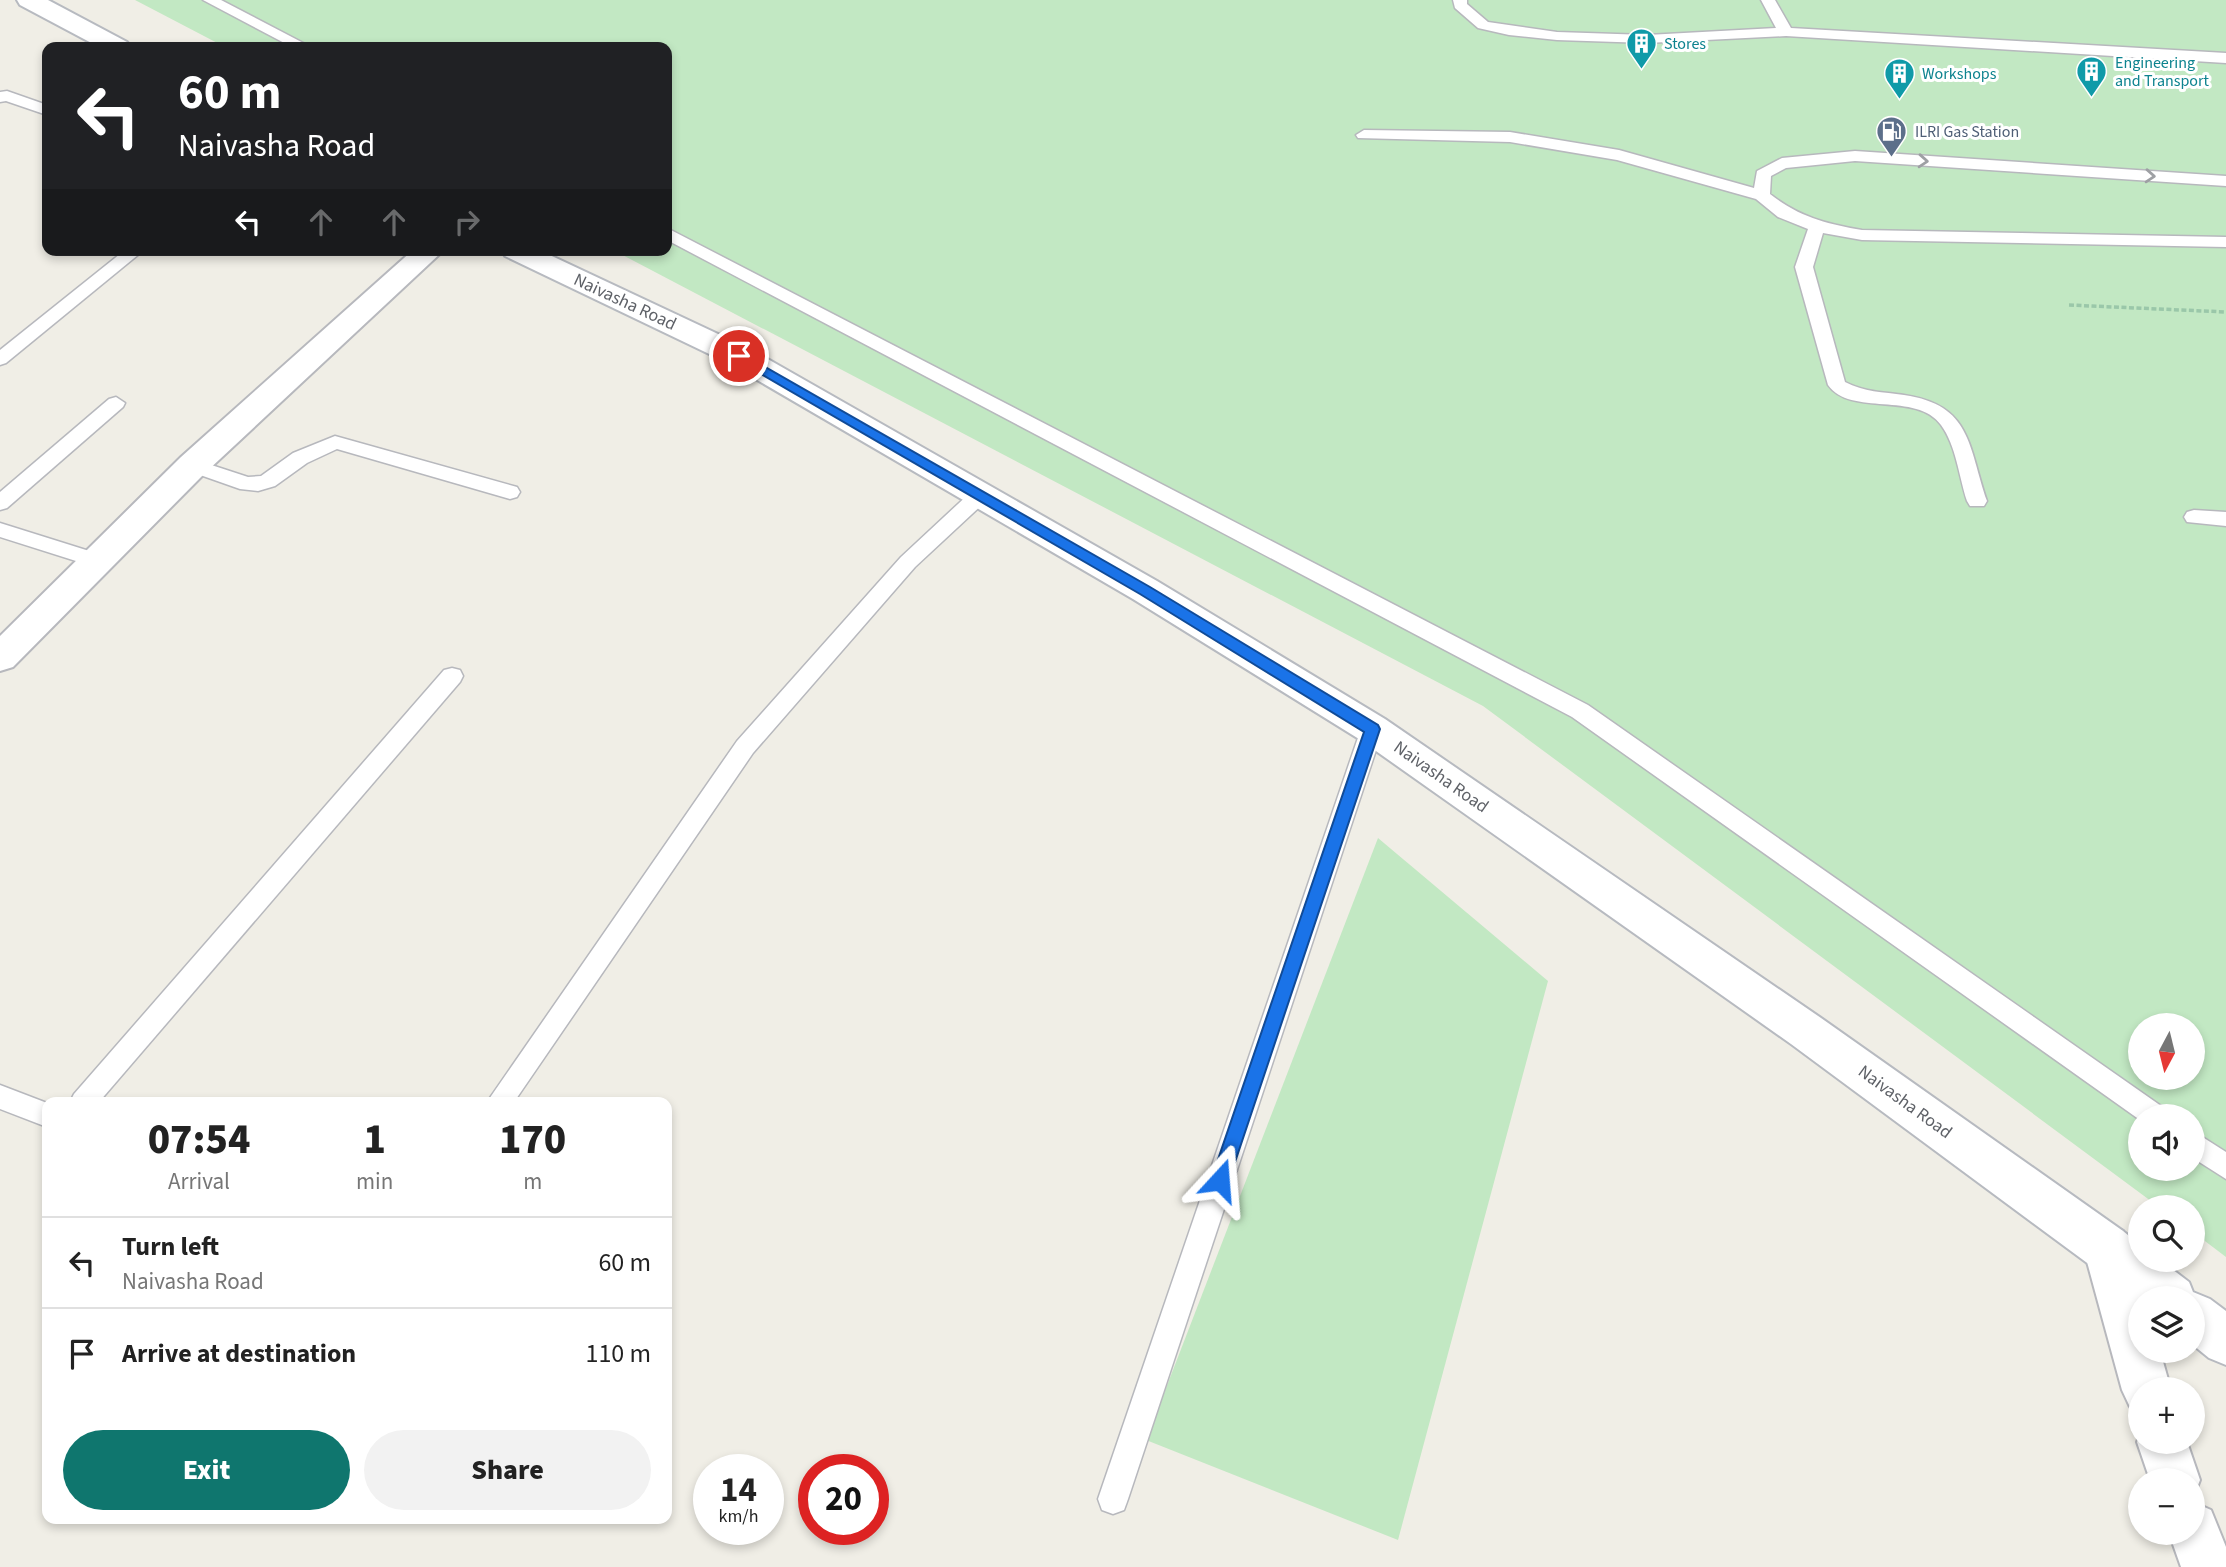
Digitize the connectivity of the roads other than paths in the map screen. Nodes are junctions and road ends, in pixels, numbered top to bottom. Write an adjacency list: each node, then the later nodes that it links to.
1 (29, 0): 6 (main road)
2 (210, 0): 7 (lane)
3 (1460, 0): 5 (lane)
4 (1768, 0): 5 (lane)
5 (1786, 32): 8 (lane)
6 (109, 42)
7 (293, 42)
8 (2226, 58)
9 (0, 97): 10 (lane)
10 (42, 108)
11 (1364, 135): 13 (lane)
12 (2226, 181): 13 (lane, one-way to 12)
13 (1762, 195): 14 (lane)
14 (1817, 227): 16 (lane); 25 (lane)
15 (672, 236): 37 (lane)
16 (2226, 242)
17 (129, 256): 20 (lane)
18 (423, 256): 22 (main road)
19 (528, 256): 24 (main road, Naivasha Road)
20 (0, 359)
21 (116, 403): 26 (lane)
22 (193, 465): 23 (lane); 30 (main road)
23 (510, 492)
24 (979, 496): 33 (main road, Naivasha Road); 36 (lane)
25 (1977, 501)
26 (0, 503)
27 (2194, 517): 28 (lane)
28 (2226, 519)
29 (0, 530): 30 (lane)
30 (95, 561): 31 (main road)
31 (0, 659)
32 (452, 676): 35 (lane)
33 (1372, 729): 41 (main road, Naivasha Road); 46 (lane)
34 (0, 1097): 38 (lane)
35 (87, 1097)
36 (503, 1097)
37 (2138, 1104)
38 (42, 1113)
39 (2205, 1152): 40 (lane)
40 (2226, 1167)
41 (2106, 1247): 42 (main road, Naivasha Road); 45 (main road)
42 (2156, 1286)
43 (2205, 1324): 44 (main road)
44 (2226, 1341)
45 (2143, 1377)
46 (1113, 1499)
47 (2199, 1545): 48 (main road)
48 (2207, 1567)

